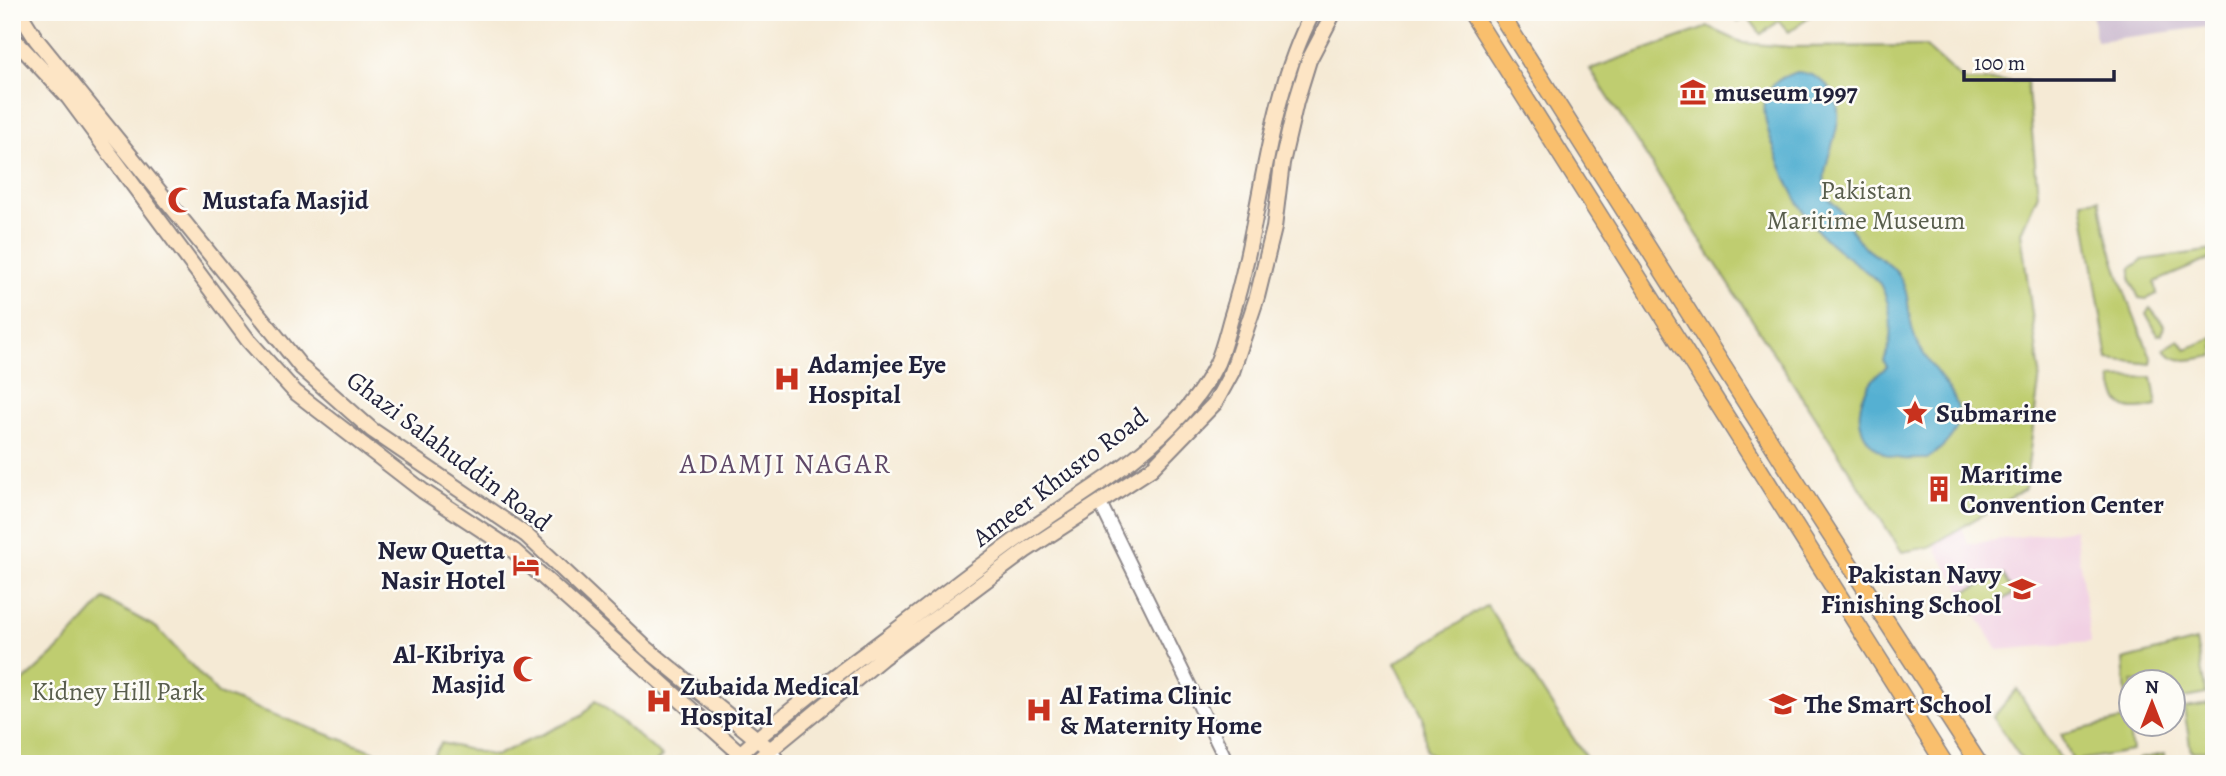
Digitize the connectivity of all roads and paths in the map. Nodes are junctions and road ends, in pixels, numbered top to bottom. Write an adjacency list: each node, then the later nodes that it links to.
1 (19, 12): 10 (main road, Ghazi Salahuddin Road)
2 (1313, 12): 7 (main road, Ameer Khusro Road)
3 (1334, 12): 9 (main road, Ameer Khusro Road)
4 (1471, 12): 17 (highway)
5 (1499, 12): 18 (highway)
6 (12, 37): 12 (main road, Ghazi Salahuddin Road)
7 (1098, 482): 8 (main road, Ameer Khusro Road); 9 (main road)
8 (1080, 495): 9 (main road); 10 (main road, Ameer Khusro Road)
9 (1099, 504): 11 (main road, Ameer Khusro Road); 16 (street)
10 (756, 739): 11 (main road, Ghazi Salahuddin Road); 12 (main road, Ameer Khusro Road)
11 (769, 749): 14 (main road, Ameer Khusro Road); 15 (street, Ghazi Salahuddin Road)
12 (741, 753): 13 (main road, Ameer Khusro Road); 14 (main road, Ghazi Salahuddin Road)
13 (729, 764)
14 (752, 764)
15 (782, 764)
16 (1228, 764)
17 (1945, 764)
18 (1979, 764)

